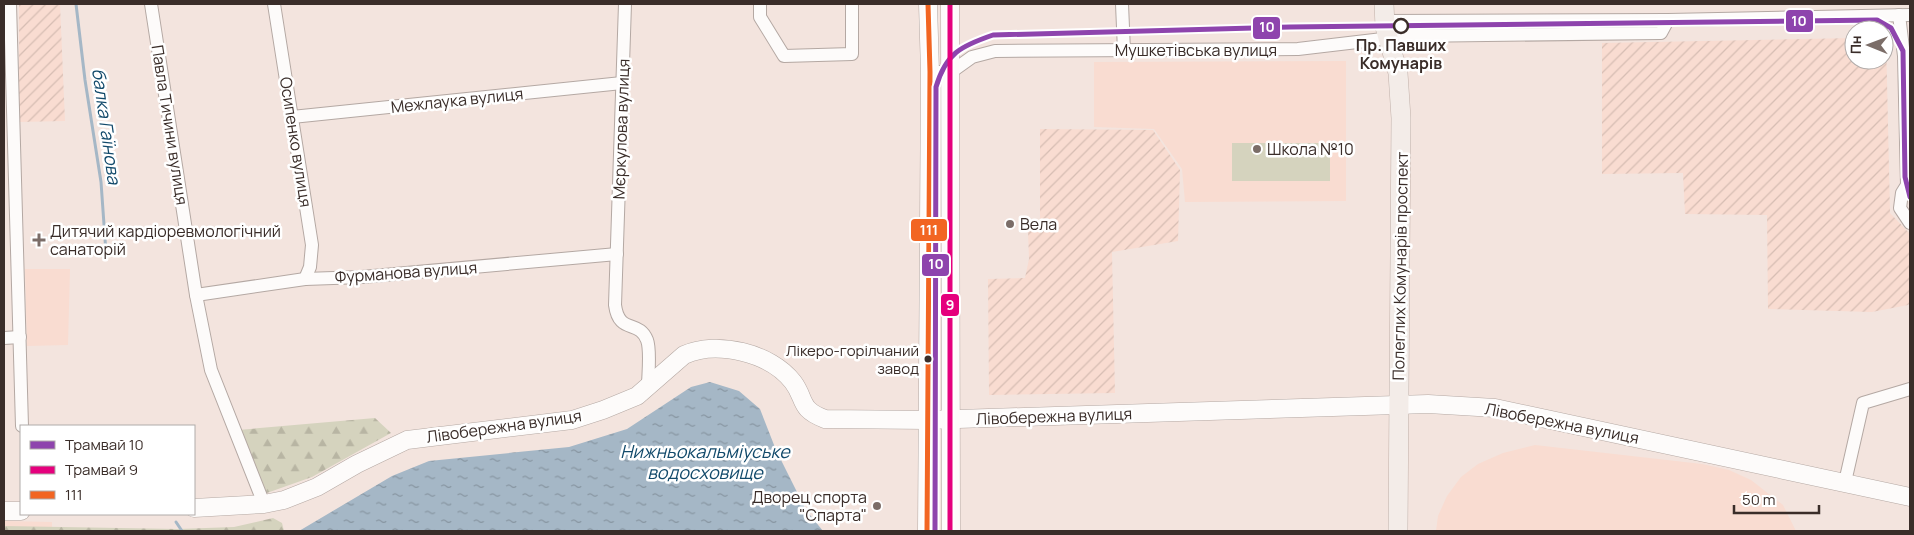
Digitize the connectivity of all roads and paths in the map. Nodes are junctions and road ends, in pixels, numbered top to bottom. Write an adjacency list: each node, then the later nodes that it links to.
1 (10, 4): 18 (street)
2 (151, 4): 22 (street, Павла Тичини вулиця)
3 (274, 4): 17 (street, Осипенко вулиця)
4 (625, 4): 16 (street, Мєркулова вулиця)
5 (760, 4): 6 (street)
6 (852, 4)
7 (928, 4): 14 (street)
8 (950, 4): 15 (street)
9 (1122, 4): 13 (street)
10 (1904, 15): 12 (street, Мушкетівська вулиця); 19 (street)
11 (1386, 20): 12 (street, Мушкетівська вулиця); 12 (street, Мушкетівська вулиця); 13 (street, Мушкетівська вулиця); 27 (main road, Полеглих Комунарів проспект)
12 (1668, 20)
13 (1124, 51): 15 (street, Мушкетівська вулиця)
14 (930, 72): 15 (street); 29 (street)
15 (951, 72): 28 (street)
16 (622, 83): 17 (street, Межлаука вулиця); 20 (street, Мєркулова вулиця)
17 (292, 116): 21 (street, Осипенко вулиця)
18 (9, 168): 23 (street)
19 (1910, 223)
20 (617, 254): 21 (street, Фурманова вулиця); 25 (street, Мєркулова вулиця)
21 (305, 279): 22 (street, Фурманова вулиця)
22 (196, 295): 33 (street, Павла Тичини вулиця)
23 (20, 337): 24 (street); 30 (street)
24 (4, 338)
25 (648, 387): 29 (street, Лівобережна вулиця); 33 (street, Лівобережна вулиця)
26 (1910, 388): 31 (street)
27 (1399, 405): 28 (street, Лівобережна вулиця); 31 (street, Лівобережна вулиця); 39 (main road, Полеглих Комунарів проспект)
28 (951, 419): 29 (street, Лівобережна вулиця); 38 (street)
29 (928, 420): 37 (street)
30 (22, 425)
31 (1844, 482): 32 (street, Лівобережна вулиця)
32 (1910, 497)
33 (264, 504): 34 (street, Лівобережна вулиця)
34 (195, 508)
35 (4, 511): 36 (street)
36 (20, 511)
37 (927, 531)
38 (951, 531)
39 (1398, 531)

